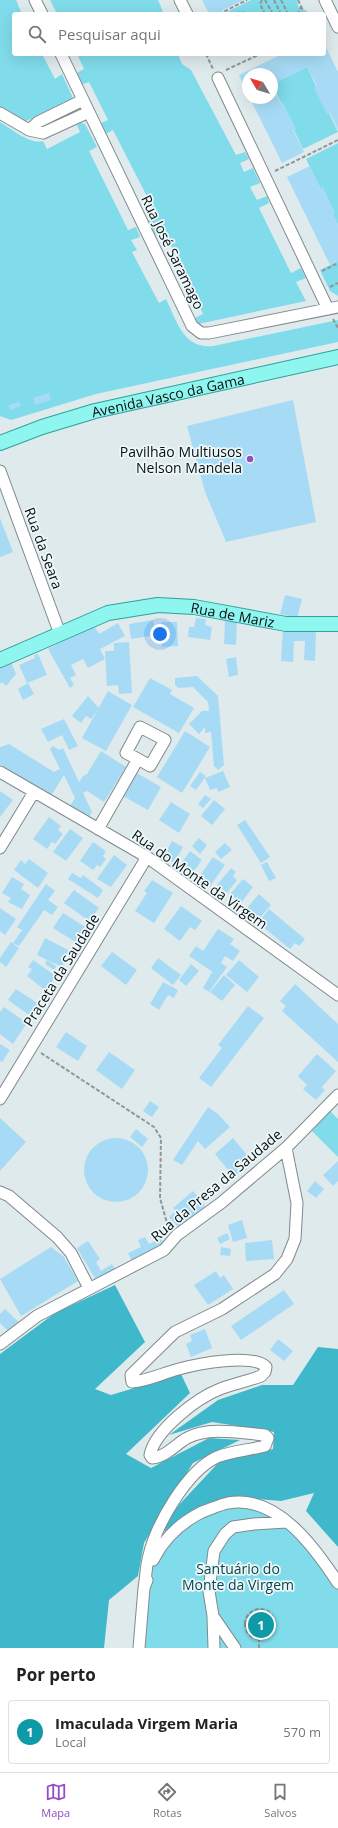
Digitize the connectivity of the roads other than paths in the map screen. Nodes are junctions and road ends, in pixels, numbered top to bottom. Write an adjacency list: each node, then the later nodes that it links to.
1 (35, 0): 4 (street)
2 (180, 0): 5 (street)
3 (325, 0): 6 (street)
4 (41, 12)
5 (186, 12)
6 (338, 27)
7 (62, 56): 9 (street, Rua José Saramago)
8 (217, 76): 13 (street)
9 (83, 100): 10 (street, Rua José Saramago); 12 (street)
10 (89, 112): 12 (street); 13 (street, Rua José Saramago)
11 (0, 113): 12 (street)
12 (29, 130)
13 (333, 308)
14 (338, 358): 15 (main road, Avenida Vasco da Gama)
15 (0, 443)
16 (0, 471): 18 (street, Rua da Seara)
17 (338, 624): 18 (main road, Rua de Mariz)
18 (60, 634): 19 (main road, Rua de Mariz)
19 (0, 660)
20 (138, 759): 23 (street)
21 (0, 772): 22 (street, Rua do Monte da Virgem)
22 (34, 792): 23 (street, Rua do Monte da Virgem); 24 (street)
23 (98, 829): 25 (street, Rua do Monte da Virgem)
24 (0, 848)
25 (147, 857): 26 (street, Rua do Monte da Virgem); 28 (street, Praceta da Saudade)
26 (338, 995)
27 (338, 1095): 29 (street, Rua da Presa da Saudade)
28 (0, 1099)
29 (286, 1148): 31 (street, Rua da Presa da Saudade); 35 (street)
30 (0, 1192): 31 (street)
31 (90, 1288): 32 (street, Rua da Presa da Saudade)
32 (0, 1344)
33 (286, 1522): 34 (street); 35 (street); 36 (street)
34 (338, 1583)
35 (144, 1588): 37 (street)
36 (213, 1616): 38 (street); 39 (street)
37 (139, 1648)
38 (214, 1648)
39 (235, 1648)

